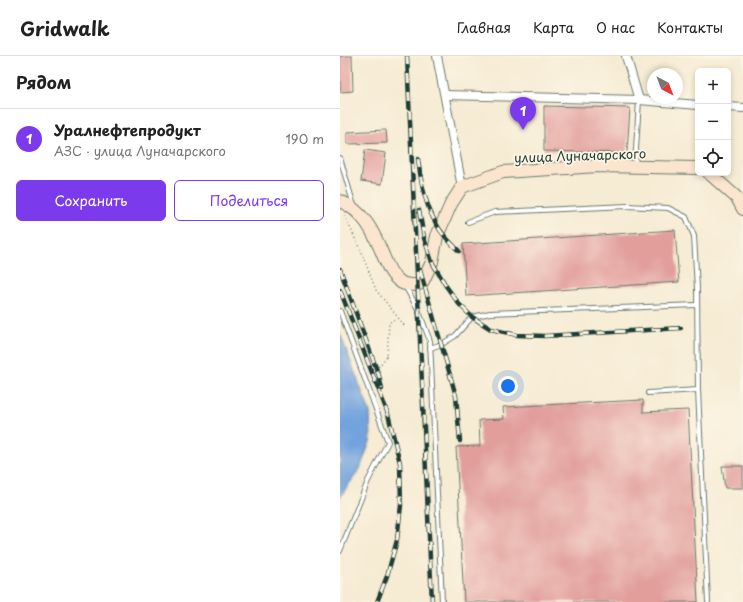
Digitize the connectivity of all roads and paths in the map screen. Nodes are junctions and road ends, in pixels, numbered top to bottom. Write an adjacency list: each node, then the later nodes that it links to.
1 (437, 56): 3 (street)
2 (626, 56): 4 (street)
3 (445, 95): 4 (street); 12 (street)
4 (639, 100): 5 (street); 9 (lane)
5 (695, 105)
6 (731, 107): 7 (street)
7 (743, 108)
8 (340, 158): 13 (lane)
9 (635, 166): 10 (street, улица Луначарского); 12 (street, улица Луначарского)
10 (695, 168)
11 (712, 176): 14 (street)
12 (462, 187): 16 (street)
13 (346, 208): 16 (street); 19 (path)
14 (743, 209)
15 (468, 222): 17 (lane)
16 (403, 284): 21 (lane)
17 (697, 305): 21 (lane); 23 (lane)
18 (340, 311): 22 (lane)
19 (397, 318): 20 (path); 22 (path)
20 (404, 325)
21 (430, 348): 26 (lane)
22 (366, 379): 25 (lane)
23 (698, 390): 24 (lane); 27 (lane)
24 (648, 393)
25 (340, 551)
26 (442, 602)
27 (708, 602)

